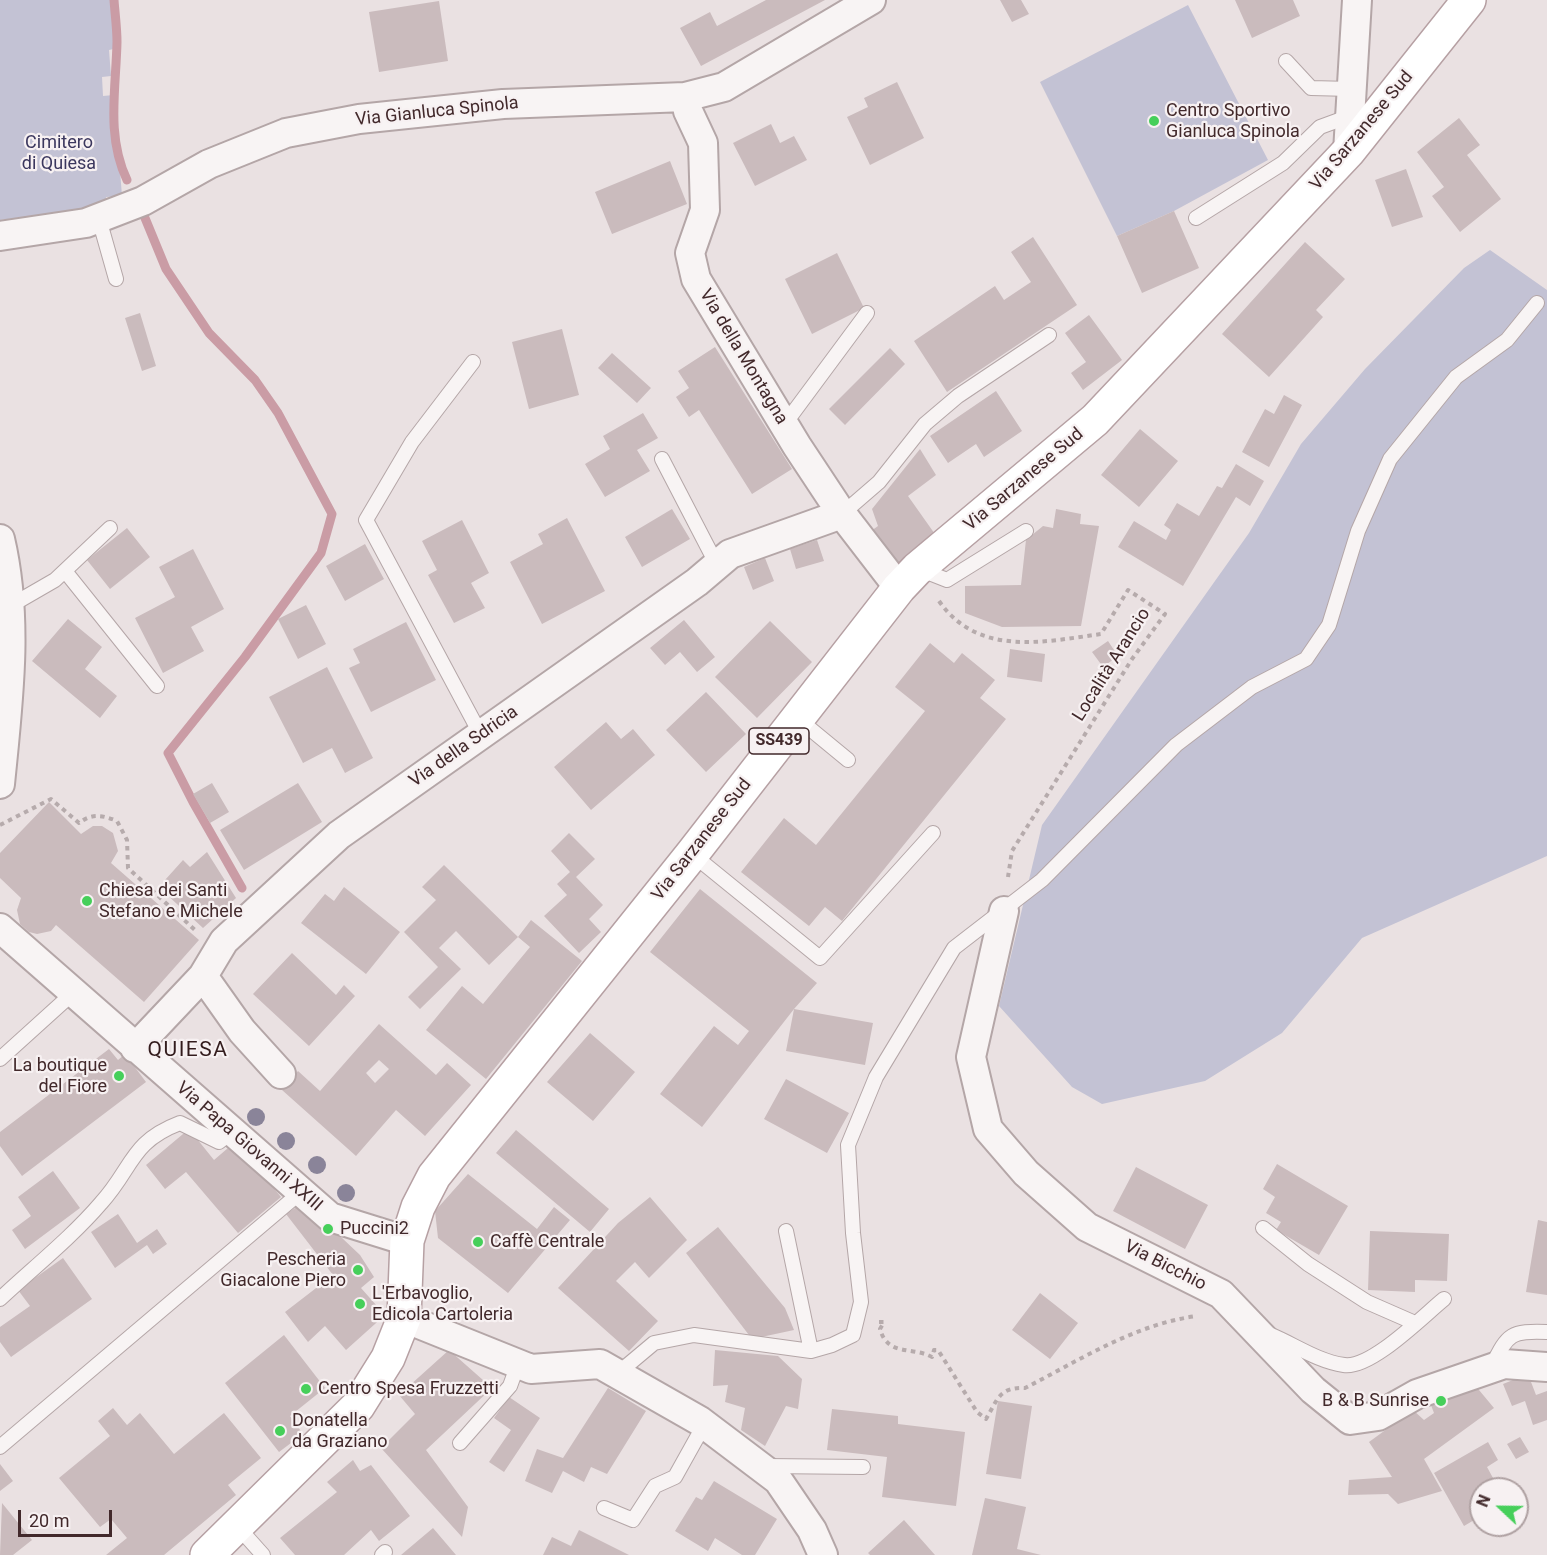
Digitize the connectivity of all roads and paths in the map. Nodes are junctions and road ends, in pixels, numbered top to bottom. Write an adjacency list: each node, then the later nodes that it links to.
1 (871, 0): 5 (street, Via Gianluca Spinola)
2 (1357, 0): 6 (street)
3 (1469, 0): 7 (main road, Via Sarzanese Sud / SS439)
4 (1286, 61): 6 (lane)
5 (685, 97): 9 (street, Via Gianluca Spinola); 16 (street, Via della Montagna)
6 (1351, 102): 7 (street); 8 (lane)
7 (1348, 152): 24 (main road, Via Sarzanese Sud / SS439)
8 (1196, 218)
9 (99, 219): 10 (street, Via Gianluca Spinola); 11 (lane)
10 (0, 236)
11 (116, 279)
12 (1537, 303): 34 (lane)
13 (867, 313): 16 (lane)
14 (1049, 335): 18 (lane)
15 (473, 362): 28 (lane)
16 (784, 425): 18 (street, Via della Montagna)
17 (662, 459): 22 (lane)
18 (842, 514): 22 (street, Via della Sdricia); 24 (street, Via della Montagna)
19 (110, 528): 23 (lane)
20 (1026, 531): 24 (lane)
21 (0, 539): 25 (street)
22 (717, 565): 28 (street, Via della Sdricia)
23 (65, 571): 25 (lane); 26 (lane)
24 (908, 578): 27 (main road, Via Sarzanese Sud / SS439); 34 (path, Località Arancio)
25 (10, 606): 30 (street)
26 (157, 686)
27 (797, 718): 29 (lane); 33 (main road, Via Sarzanese Sud / SS439)
28 (481, 735): 36 (street, Via della Sdricia)
29 (848, 760)
30 (0, 784)
31 (0, 825): 36 (path)
32 (933, 832): 33 (lane)
33 (692, 854): 46 (main road, Via Sarzanese Sud / SS439)
34 (1004, 911): 50 (lane); 51 (street, Via Bicchio)
35 (0, 928): 38 (street, Via Papa Giovanni XXIII)
36 (218, 951): 37 (street, Via della Sdricia)
37 (203, 976): 39 (street, Via della Sdricia); 41 (street)
38 (73, 993): 39 (street, Via Papa Giovanni XXIII); 40 (lane)
39 (135, 1048): 42 (street, Via Papa Giovanni XXIII)
40 (0, 1059)
41 (281, 1074)
42 (232, 1132): 43 (street, Via Papa Giovanni XXIII); 47 (lane)
43 (301, 1192): 46 (street, Via Papa Giovanni XXIII); 61 (lane)
44 (1263, 1228): 52 (lane)
45 (786, 1231): 54 (lane)
46 (407, 1241): 49 (main road, Via Sarzanese Sud / SS439)
47 (0, 1299)
48 (1444, 1299): 52 (lane)
49 (404, 1318): 55 (street); 65 (main road, Via Sarzanese Sud / SS439)
50 (856, 1323): 51 (path); 54 (lane)
51 (1249, 1323): 52 (lane); 57 (street, Via Bicchio)
52 (1415, 1323)
53 (1547, 1332): 57 (lane)
54 (811, 1351): 58 (lane)
55 (518, 1364): 58 (street); 60 (lane)
56 (1547, 1367): 57 (street, Via Bicchio)
57 (1490, 1369)
58 (618, 1374): 59 (street)
59 (704, 1425): 62 (street); 64 (lane)
60 (460, 1443)
61 (0, 1447)
62 (759, 1465): 63 (lane); 68 (street)
63 (863, 1467)
64 (604, 1508)
65 (238, 1527): 66 (main road, Via Sarzanese Sud / SS439); 67 (lane)
66 (207, 1555)
67 (262, 1555)
68 (823, 1555)

